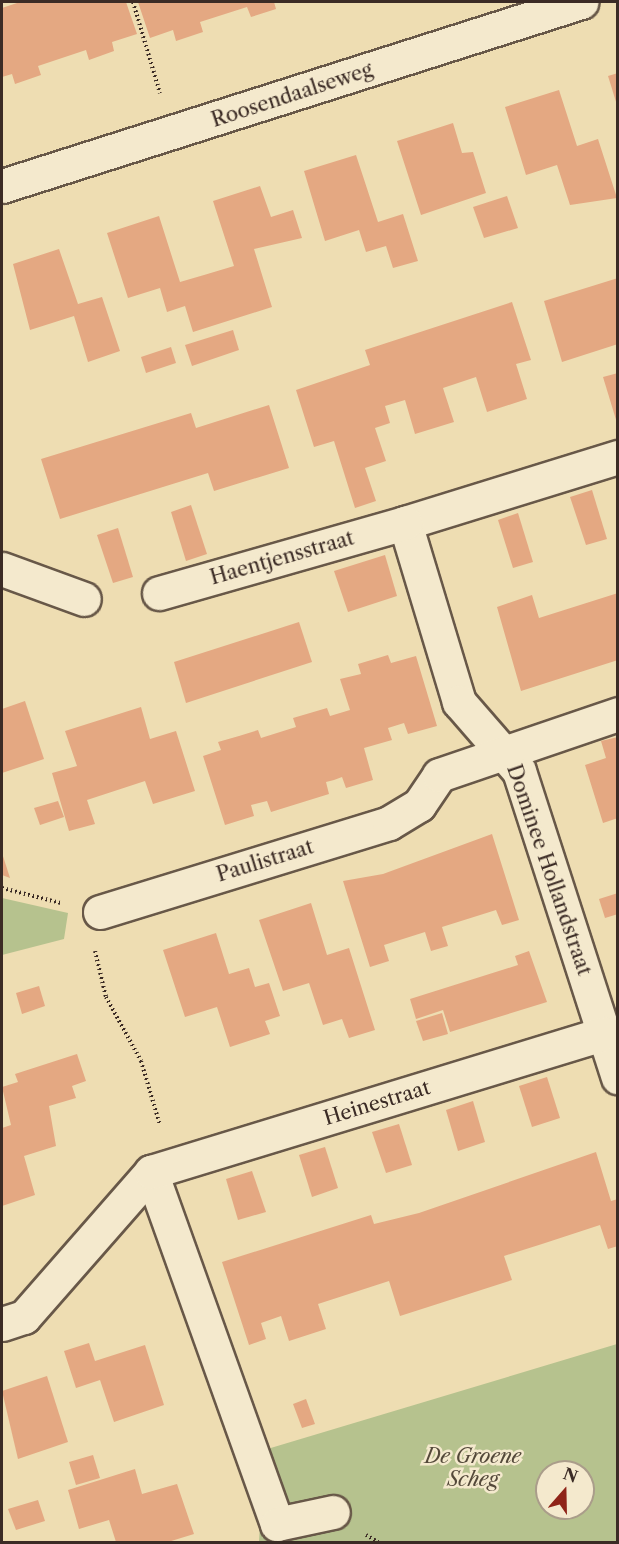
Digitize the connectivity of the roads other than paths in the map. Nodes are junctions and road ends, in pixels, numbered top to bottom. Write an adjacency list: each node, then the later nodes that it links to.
1 (581, 2): 2 (street, Roosendaalseweg)
2 (504, 13): 3 (street, Roosendaalseweg)
3 (2, 186)
4 (618, 457): 5 (street)
5 (405, 523): 7 (street, Haentjensstraat); 10 (street, Dominee Hollandstraat)
6 (2, 569): 8 (street)
7 (159, 592)
8 (84, 599)
9 (618, 714): 10 (street, Paulistraat)
10 (506, 750): 11 (street, Paulistraat); 12 (street, Dominee Hollandstraat)
11 (100, 912)
12 (603, 1034): 13 (street, Dominee Hollandstraat); 14 (street, Heinestraat)
13 (618, 1077)
14 (160, 1169): 15 (street); 16 (street)
15 (2, 1324)
16 (333, 1512)

